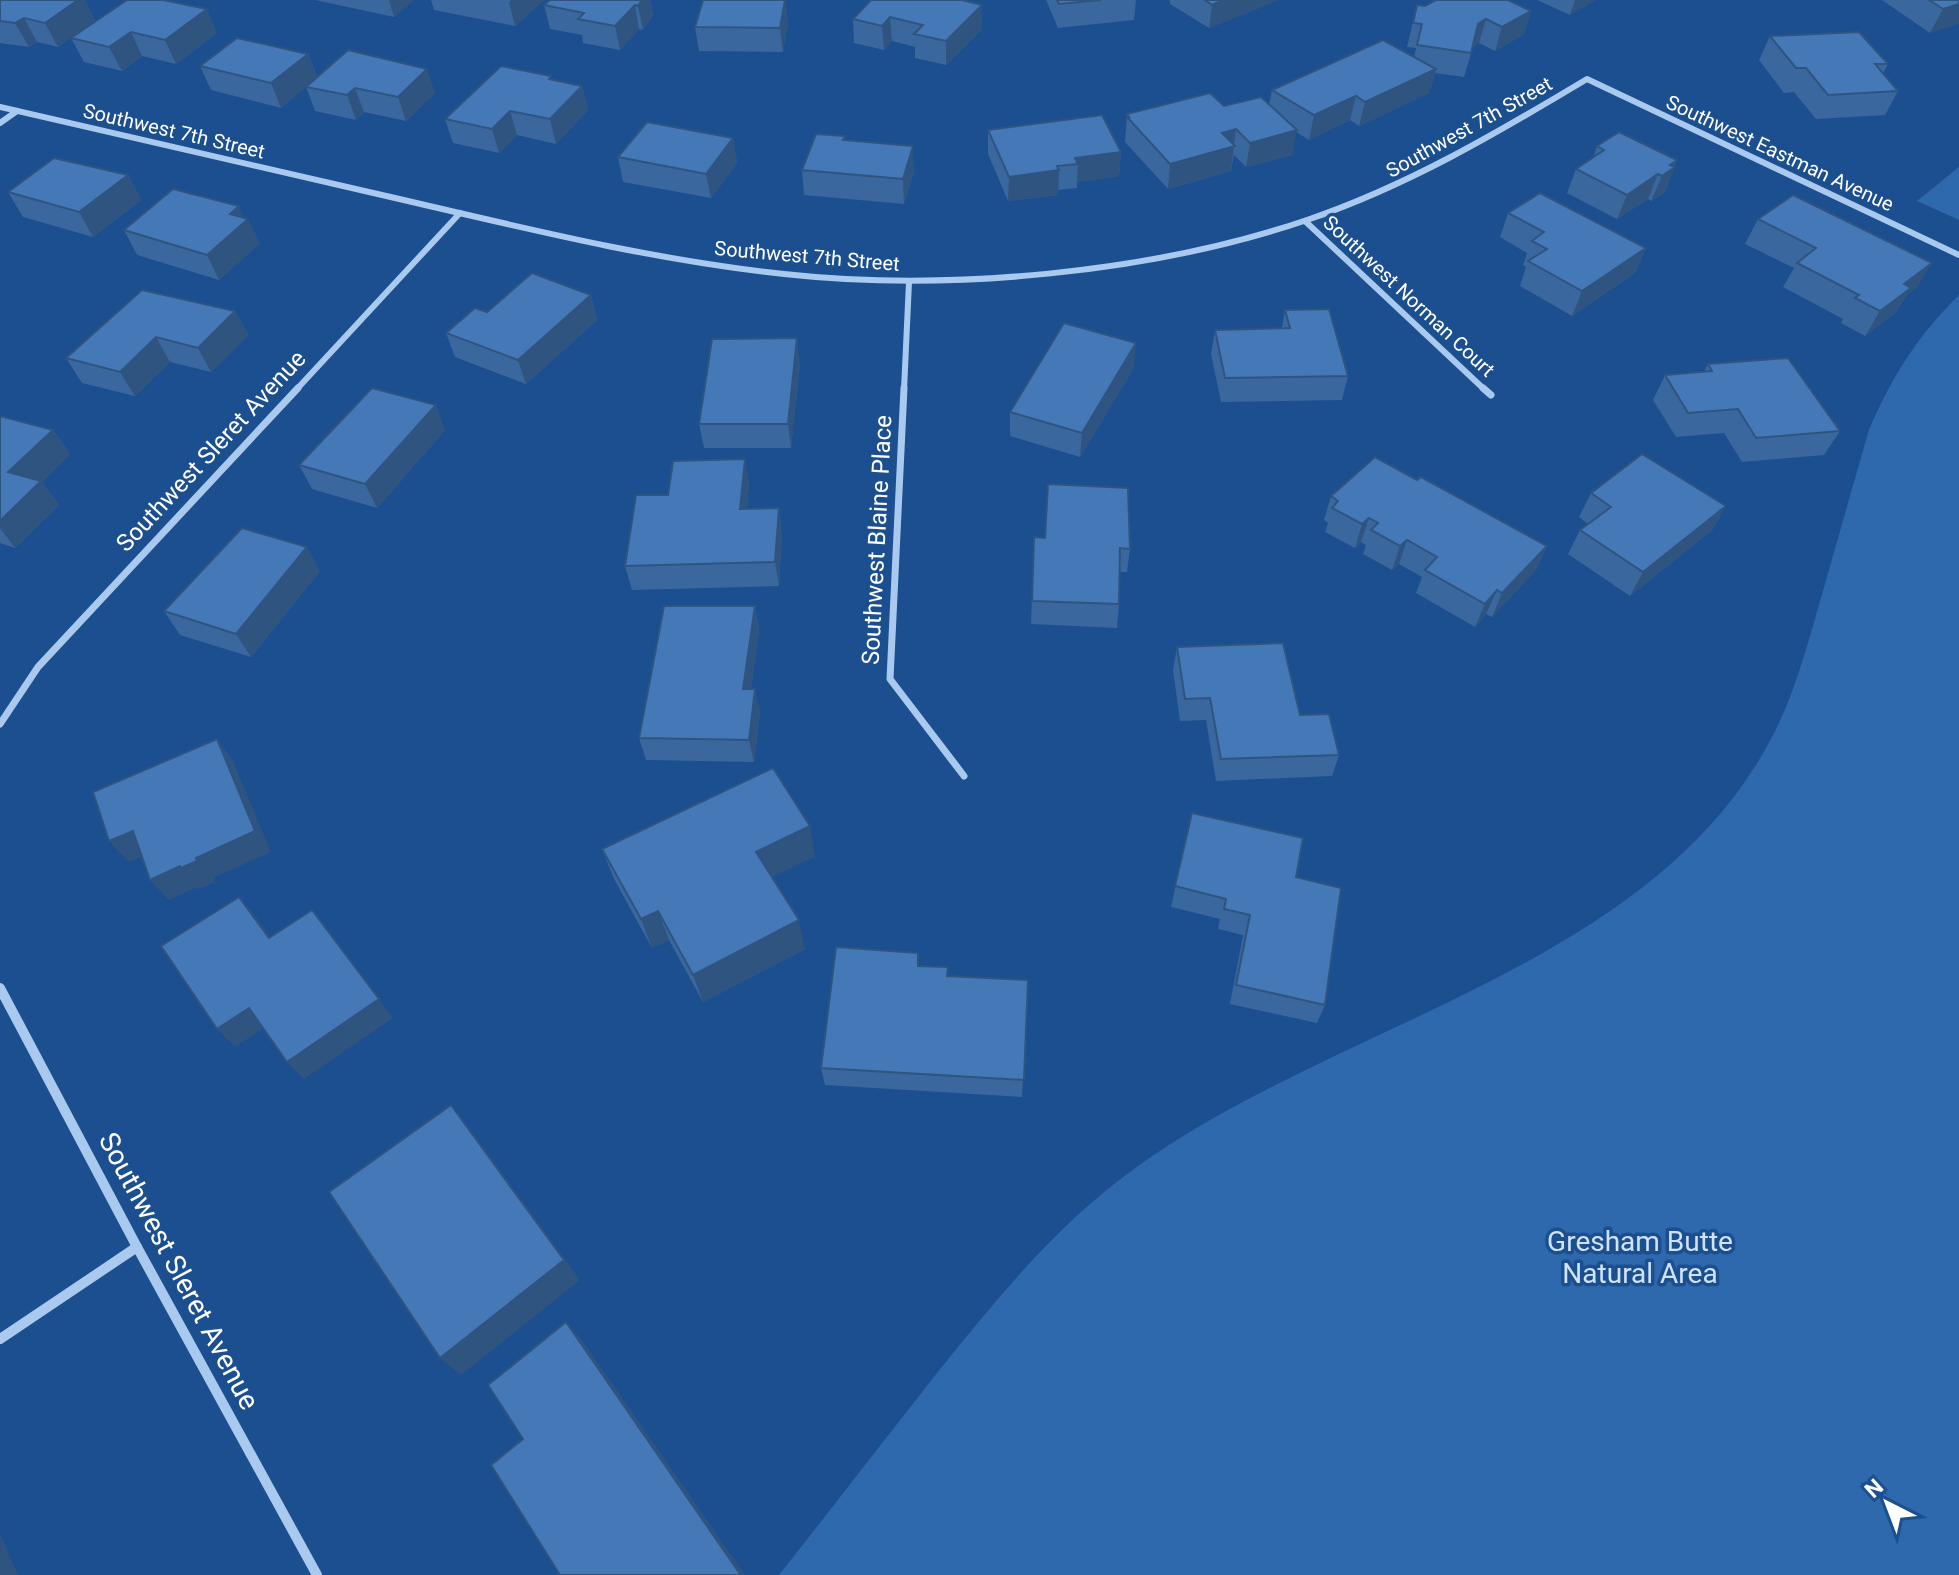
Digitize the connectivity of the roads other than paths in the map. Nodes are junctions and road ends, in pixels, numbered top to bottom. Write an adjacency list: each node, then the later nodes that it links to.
1 (1587, 79): 6 (street, Southwest 7th Street); 7 (street, Southwest Eastman Avenue)
2 (0, 107): 3 (street, Southwest 7th Street)
3 (17, 111): 4 (street); 5 (street, Southwest 7th Street)
4 (0, 123)
5 (460, 213): 8 (street, Southwest 7th Street); 10 (street, Southwest Sleret Avenue)
6 (1305, 221): 8 (street, Southwest 7th Street); 9 (street, Southwest Norman Court)
7 (1959, 255)
8 (909, 282): 11 (street, Southwest Blaine Place)
9 (1491, 395)
10 (0, 724)
11 (964, 776)
12 (0, 988): 13 (street, Southwest Sleret Avenue)
13 (137, 1247): 14 (street); 15 (street, Southwest Sleret Avenue)
14 (0, 1339)
15 (317, 1575)

